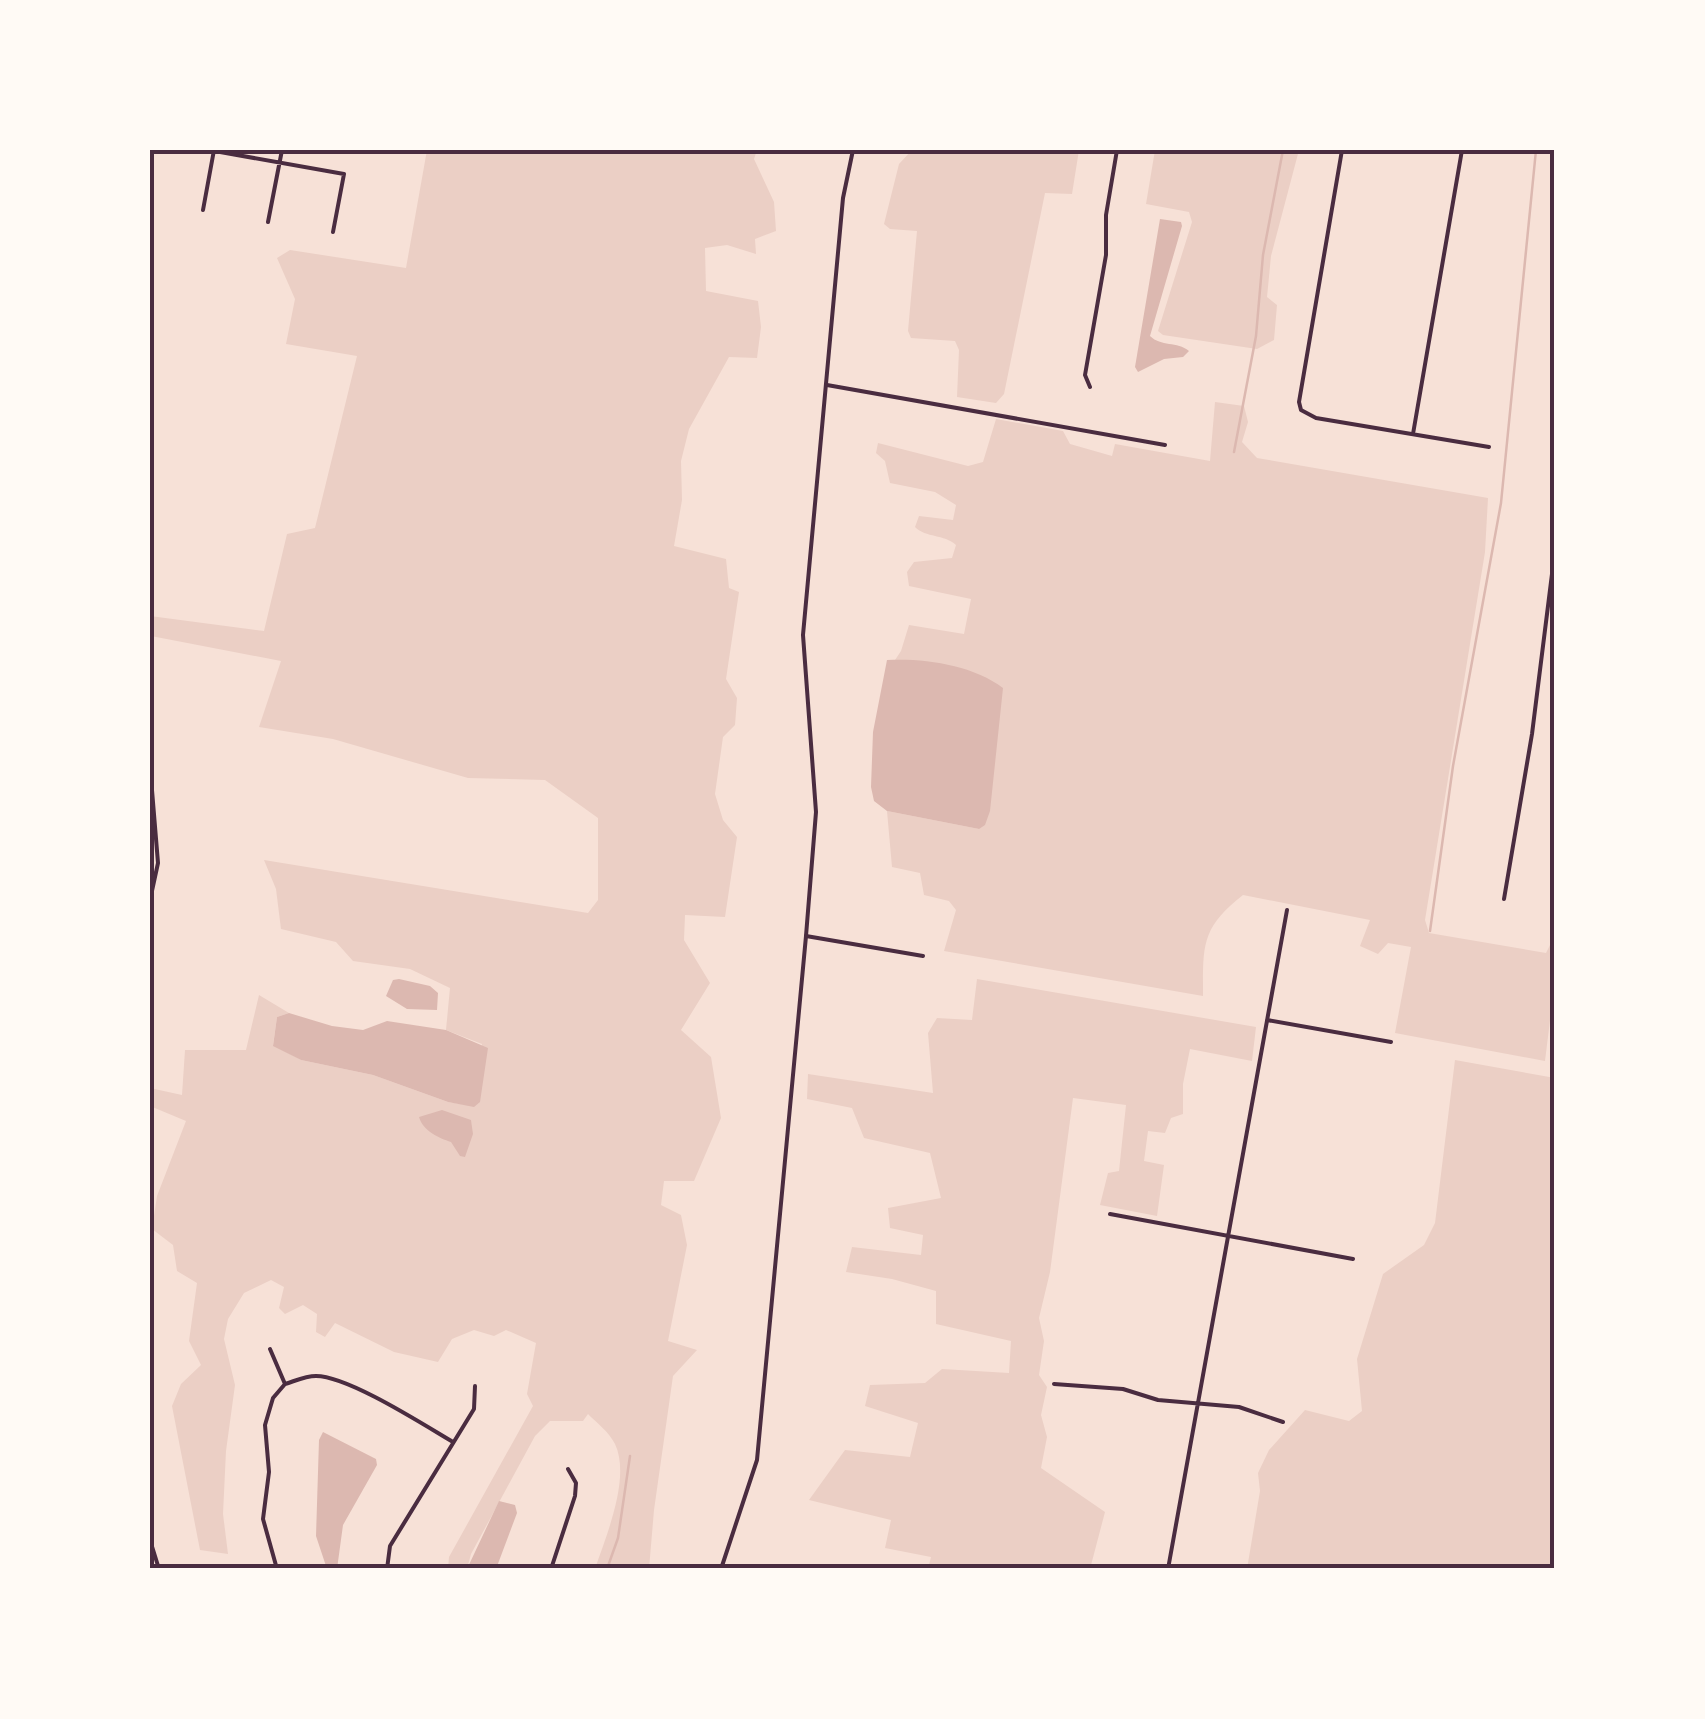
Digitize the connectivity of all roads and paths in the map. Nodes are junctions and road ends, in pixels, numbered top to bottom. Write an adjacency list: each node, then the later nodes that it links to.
1 (213, 150): 7 (street); 8 (street)
2 (282, 150): 7 (street)
3 (853, 150): 11 (street)
4 (1117, 150): 12 (street)
5 (1342, 150): 13 (street)
6 (1462, 150): 13 (street)
7 (279, 162): 9 (street); 10 (street)
8 (203, 210)
9 (268, 222)
10 (333, 232)
11 (827, 386): 14 (street); 21 (street)
12 (1090, 388)
13 (1414, 434): 15 (street)
14 (1166, 445)
15 (1488, 447)
16 (1555, 550): 18 (street)
17 (150, 766): 19 (street)
18 (1504, 899)
19 (150, 900)
20 (1287, 910): 23 (street)
21 (806, 936): 22 (street); 41 (street)
22 (923, 956)
23 (1266, 1020): 24 (street); 26 (street)
24 (1391, 1042)
25 (1110, 1214): 26 (street)
26 (1228, 1236): 27 (street); 32 (street)
27 (1353, 1259)
28 (270, 1349): 29 (street)
29 (285, 1384): 34 (street); 38 (street)
30 (1054, 1384): 32 (street)
31 (475, 1386): 34 (street)
32 (1198, 1404): 33 (street); 42 (street)
33 (1283, 1422)
34 (453, 1442): 39 (street)
35 (568, 1469): 40 (street)
36 (150, 1540): 37 (street)
37 (159, 1569)
38 (277, 1569)
39 (387, 1569)
40 (551, 1569)
41 (721, 1569)
42 (1168, 1569)

